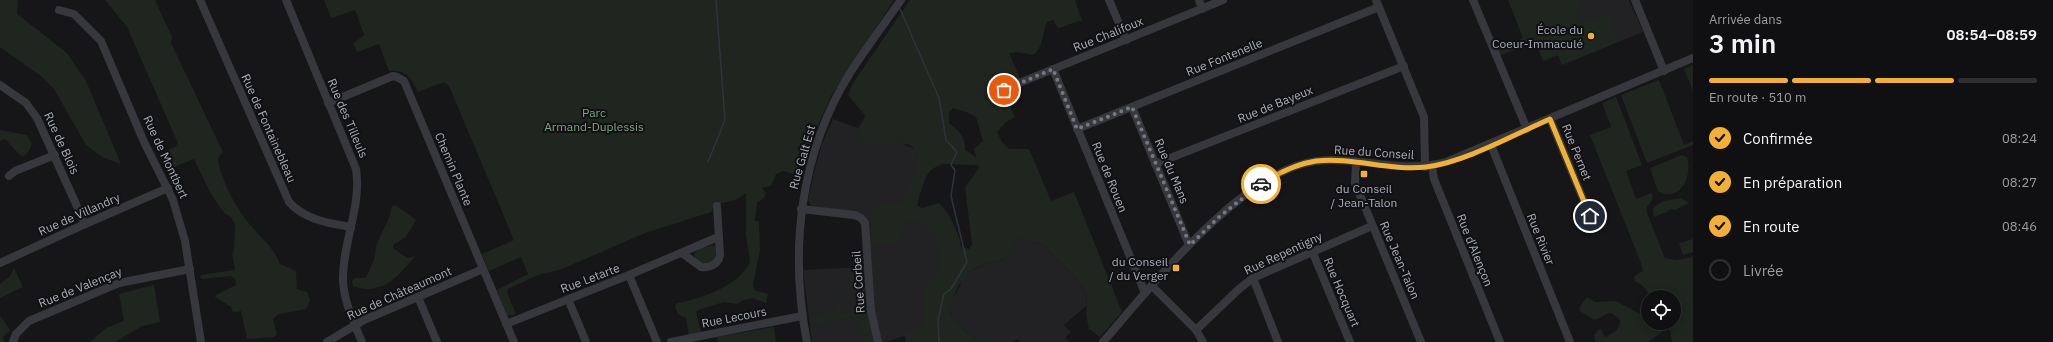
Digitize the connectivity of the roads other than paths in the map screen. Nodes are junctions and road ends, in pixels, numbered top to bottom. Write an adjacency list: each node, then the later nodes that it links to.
1 (200, 0): 36 (street, Rue de Fontainebleau)
2 (286, 0): 19 (street, Rue des Tilleuls)
3 (901, 0): 32 (street, Rue Galt Est)
4 (1109, 0): 12 (street)
5 (1199, 0): 10 (street)
6 (1223, 0): 10 (street, Rue Chalifoux)
7 (1473, 0): 23 (street)
8 (1635, 0): 16 (street)
9 (1377, 4): 14 (street, Rue d'Alençon); 20 (street, Rue Fontenelle)
10 (1202, 9): 12 (street, Rue Chalifoux)
11 (59, 10): 30 (street, Rue de Montbert)
12 (1126, 40): 15 (street, Rue Chalifoux)
13 (1693, 58): 16 (street, Rue du Conseil)
14 (1404, 66): 27 (street, Rue de Bayeux); 28 (street, Rue d'Alençon)
15 (1053, 69): 18 (street, Rue Chalifoux); 22 (street, Rue de Rouen)
16 (1664, 71): 21 (street, Rue du Conseil)
17 (0, 85): 25 (street, Rue de Blois)
18 (1002, 90)
19 (328, 102): 36 (street, Rue des Tilleuls); 43 (street, Chemin Plante)
20 (1132, 107): 22 (street, Rue Fontenelle); 27 (street, Rue du Mans)
21 (1550, 119): 23 (street, Rue du Conseil); 33 (street, Rue Pernet)
22 (1077, 129): 47 (street, Rue de Rouen)
23 (1528, 129): 24 (street, Rue du Conseil)
24 (1491, 145): 28 (street, Rue du Conseil); 71 (street, Rue Rivier)
25 (55, 154): 29 (street); 34 (street, Rue de Blois)
26 (1356, 163): 28 (street, Rue du Conseil); 35 (street, Rue Jean-Talon); 38 (street, Rue du Conseil)
27 (1156, 164): 38 (street, Rue du Mans)
28 (1429, 166): 70 (street, Rue d'Alençon)
29 (8, 176)
30 (168, 188): 34 (street, Rue de Villandry); 42 (street, Rue de Montbert)
31 (717, 206): 37 (street)
32 (801, 209): 50 (street, Rue Galt Est); 64 (street, Rue Corbeil)
33 (1590, 216)
34 (85, 224): 41 (street, Rue de Villandry)
35 (1372, 226): 39 (street, Rue Repentigny); 69 (street, Rue Jean-Talon)
36 (351, 227): 52 (street, Rue des Tilleuls)
37 (718, 237): 40 (street, Rue Letarte); 40 (street)
38 (1190, 245): 46 (street, Rue du Conseil)
39 (1312, 251): 45 (street, Rue Repentigny); 68 (street, Rue Hocquart)
40 (682, 253): 44 (street, Rue Letarte)
41 (0, 263)
42 (190, 269): 54 (street, Rue de Valençay); 55 (street, Rue de Montbert)
43 (483, 269): 48 (street, Rue de Châteaumont); 51 (street, Chemin Plante)
44 (629, 275): 49 (street, Rue Letarte); 61 (street)
45 (1253, 278): 53 (street, Rue Repentigny); 67 (street)
46 (1152, 286): 47 (street, Rue du Conseil); 53 (street)
47 (1145, 294): 65 (street, Rue du Conseil)
48 (418, 297): 52 (street, Rue de Châteaumont); 58 (street)
49 (568, 299): 51 (street, Rue Letarte); 60 (street)
50 (802, 316): 62 (street, Rue Lecours); 63 (street, Rue Galt Est)
51 (506, 324): 59 (street, Chemin Plante)
52 (355, 325): 56 (street, Rue de Châteaumont); 57 (street, Rue des Tilleuls)
53 (1196, 330): 66 (street)
54 (13, 342)
55 (201, 342)
56 (327, 342)
57 (362, 342)
58 (437, 342)
59 (514, 342)
60 (586, 342)
61 (657, 342)
62 (671, 342)
63 (807, 342)
64 (878, 342)
65 (1103, 342)
66 (1203, 342)
67 (1278, 342)
68 (1350, 342)
69 (1422, 342)
70 (1500, 342)
71 (1570, 342)

